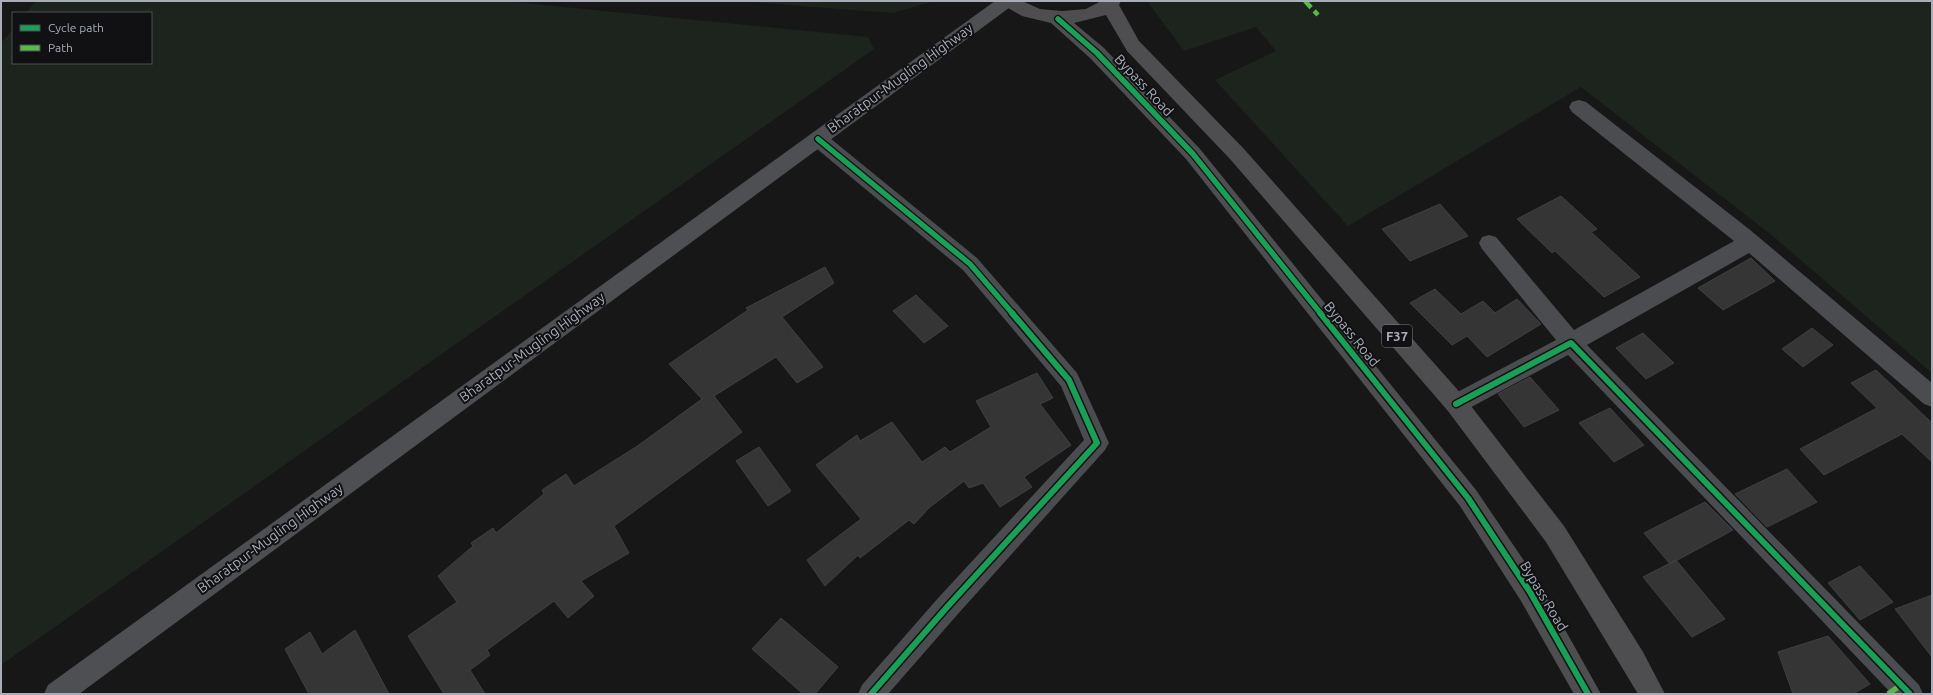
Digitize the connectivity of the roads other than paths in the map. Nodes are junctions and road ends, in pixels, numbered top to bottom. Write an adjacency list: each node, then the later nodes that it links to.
1 (1008, 1): 3 (highway, Bharatpur-Mugling Highway); 5 (main road, Bharatpur-Mugling Highway)
2 (1111, 3): 3 (highway, Bharatpur-Mugling Highway); 10 (highway, Bypass Road / F37)
3 (1058, 19): 13 (highway, Bypass Road)
4 (1579, 107): 6 (street)
5 (818, 139): 11 (main road, Bharatpur-Mugling Highway); 12 (street)
6 (1750, 242): 8 (street); 9 (street)
7 (1489, 243): 8 (street)
8 (1571, 343): 10 (street); 15 (street)
9 (1932, 397)
10 (1456, 404): 14 (highway, Bypass Road / F37)
11 (57, 694)
12 (871, 694)
13 (1588, 694)
14 (1652, 694)
15 (1910, 694)

